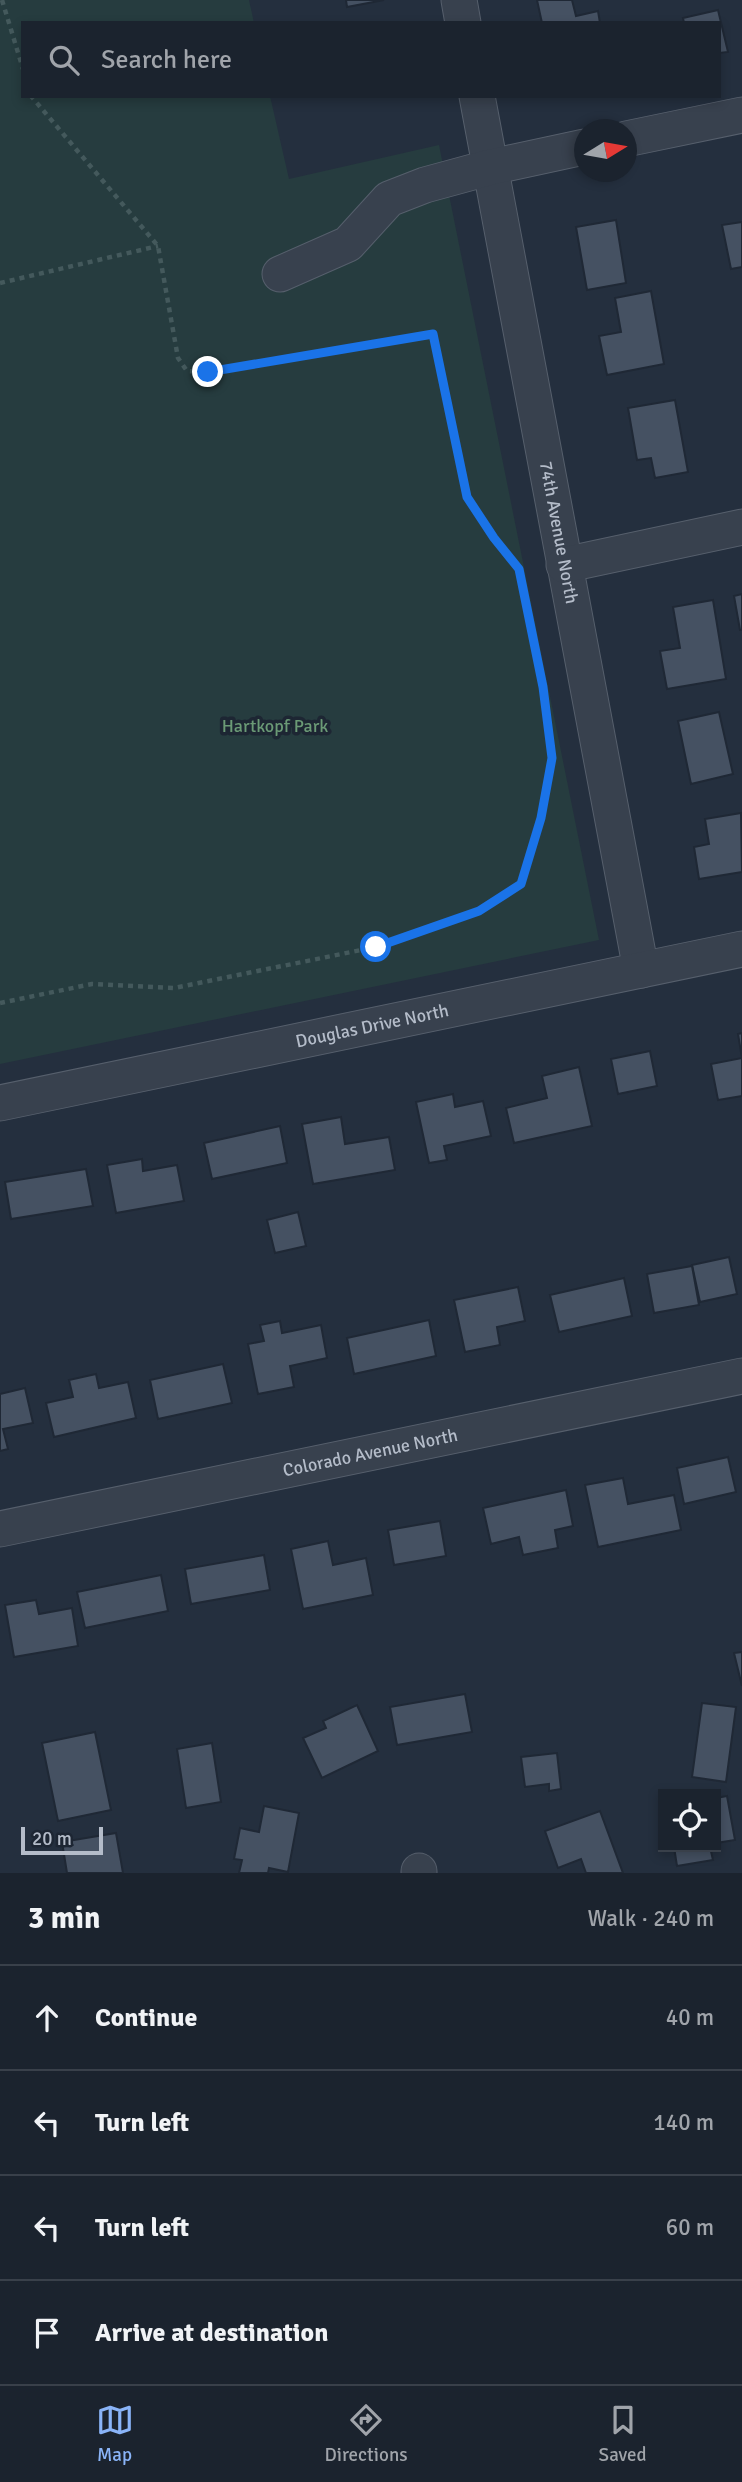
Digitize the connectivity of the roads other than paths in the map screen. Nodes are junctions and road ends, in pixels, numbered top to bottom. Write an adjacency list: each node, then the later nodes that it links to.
1 (459, 0): 2 (street)
2 (463, 21)
3 (477, 98): 7 (street, 74th Avenue North)
4 (742, 115): 5 (street)
5 (637, 136)
6 (574, 149): 7 (street)
7 (491, 167): 8 (street); 10 (street, 74th Avenue North)
8 (280, 274)
9 (742, 527): 10 (street)
10 (564, 565): 12 (street, 74th Avenue North)
11 (742, 949): 12 (street, Douglas Drive North)
12 (641, 970): 13 (street, Douglas Drive North)
13 (0, 1103)
14 (742, 1376): 15 (street, Colorado Avenue North)
15 (0, 1529)

